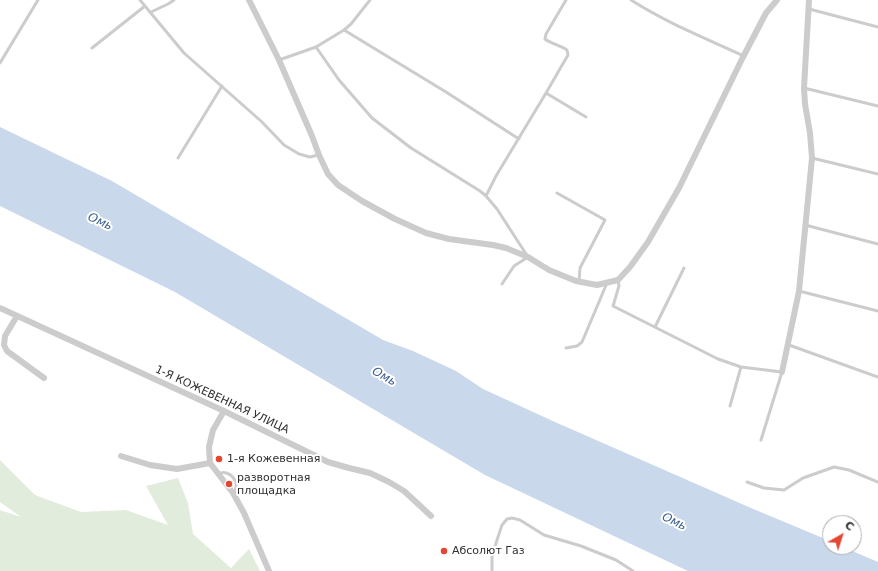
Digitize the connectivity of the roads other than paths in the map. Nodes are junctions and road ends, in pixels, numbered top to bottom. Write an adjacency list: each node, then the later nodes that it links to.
1 (38, 0): 19 (lane)
2 (140, 0): 10 (lane)
3 (174, 0): 12 (lane)
4 (249, 0): 18 (street)
5 (370, 0): 14 (lane)
6 (566, 0): 22 (lane)
7 (631, 0): 17 (lane)
8 (778, 0): 17 (street)
9 (809, 0): 11 (street)
10 (145, 6): 12 (lane); 16 (lane)
11 (809, 9): 13 (lane); 21 (street)
12 (151, 12): 20 (lane)
13 (878, 27)
14 (344, 30): 15 (lane); 25 (lane)
15 (316, 47): 18 (lane); 31 (lane)
16 (92, 48)
17 (744, 56): 36 (street)
18 (279, 60): 26 (street)
19 (0, 62)
20 (222, 86): 26 (lane); 27 (lane)
21 (804, 88): 23 (lane); 28 (street)
22 (546, 93): 24 (lane); 25 (lane)
23 (878, 106)
24 (586, 117)
25 (519, 139): 31 (lane)
26 (319, 155): 34 (street)
27 (178, 158)
28 (812, 158): 29 (lane); 32 (street)
29 (878, 174)
30 (557, 193): 37 (lane)
31 (486, 196): 34 (lane)
32 (805, 225): 33 (lane); 40 (street)
33 (878, 244)
34 (528, 257): 37 (street); 39 (lane)
35 (684, 268): 44 (lane)
36 (618, 280): 38 (street); 44 (lane)
37 (579, 282): 38 (street)
38 (608, 283): 46 (lane)
39 (502, 284)
40 (799, 291): 42 (lane); 45 (street)
41 (0, 308): 43 (street, 1-Я КОЖЕВЕННАЯ УЛИЦА)
42 (878, 311)
43 (17, 316): 50 (street); 52 (street, 1-Я КОЖЕВЕННАЯ УЛИЦА)
44 (655, 327): 47 (lane)
45 (789, 345): 48 (street); 49 (lane)
46 (566, 348)
47 (741, 366): 48 (lane); 51 (lane)
48 (782, 372): 53 (lane)
49 (878, 377)
50 (44, 378)
51 (730, 406)
52 (224, 411): 55 (street); 60 (street, 1-Я КОЖЕВЕННАЯ УЛИЦА)
53 (761, 440)
54 (121, 456): 55 (street)
55 (210, 464): 56 (street)
56 (218, 474): 59 (street); 59 (lane)
57 (747, 482): 58 (lane)
58 (878, 482)
59 (233, 493): 61 (street)
60 (431, 516)
61 (269, 571)
62 (492, 571): 63 (lane)
63 (633, 571)

